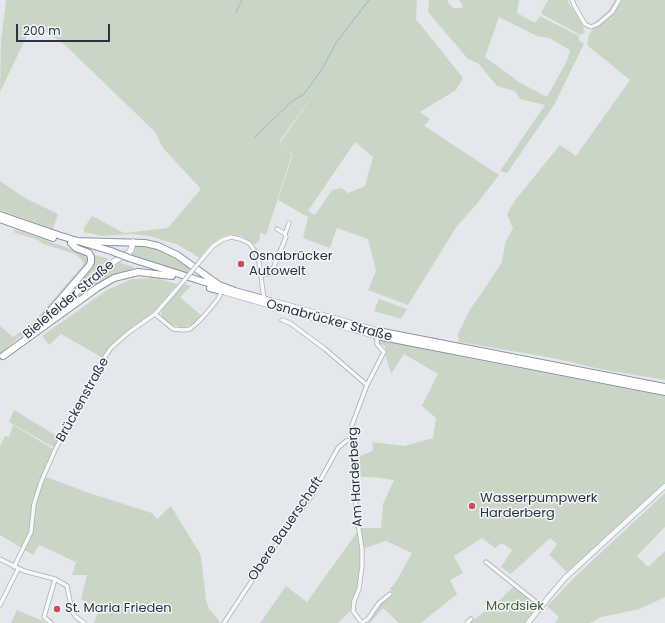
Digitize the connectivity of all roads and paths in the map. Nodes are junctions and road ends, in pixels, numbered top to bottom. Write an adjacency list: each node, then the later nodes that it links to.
1 (572, 0): 2 (street)
2 (619, 0)
3 (0, 215): 8 (highway, Osnabrücker Straße)
4 (0, 219): 8 (highway, Osnabrücker Straße)
5 (289, 223): 7 (street)
6 (277, 229): 7 (street)
7 (285, 234): 11 (street)
8 (73, 242): 9 (highway); 10 (highway, Osnabrücker Straße); 17 (highway)
9 (131, 242): 14 (highway); 17 (main road, Bielefelder Straße); 20 (main road, Bielefelder Straße)
10 (127, 259): 12 (highway, Osnabrücker Straße); 14 (highway, Osnabrücker Straße)
11 (262, 275): 15 (street, Brückenstraße); 16 (street, Brückenstraße, bridge)
12 (172, 276): 13 (highway, Osnabrücker Straße); 20 (highway)
13 (222, 291): 16 (street); 19 (main road, Osnabrücker Straße)
14 (235, 292): 15 (highway, Osnabrücker Straße)
15 (264, 299): 19 (main road, Osnabrücker Straße)
16 (155, 314): 28 (street, Brückenstraße)
17 (46, 316): 20 (main road, Bielefelder Straße)
18 (282, 320): 21 (street)
19 (378, 333): 21 (street, Am Harderberg); 22 (highway, Osnabrücker Straße); 23 (highway, Osnabrücker Straße)
20 (2, 358)
21 (367, 384): 24 (street, Am Harderberg)
22 (665, 387)
23 (665, 392)
24 (352, 440): 36 (street, Obere Bauerschaft); 37 (street, Am Harderberg)
25 (665, 486): 32 (street)
26 (0, 559): 28 (street)
27 (486, 562): 32 (street)
28 (16, 568): 29 (street); 31 (street, Brückenstraße)
29 (56, 579): 34 (street); 35 (street)
30 (390, 594): 37 (street)
31 (0, 605)
32 (541, 606): 39 (street)
33 (471, 619): 38 (street)
34 (51, 623)
35 (84, 623)
36 (224, 623)
37 (362, 623)
38 (467, 623)
39 (528, 623)

